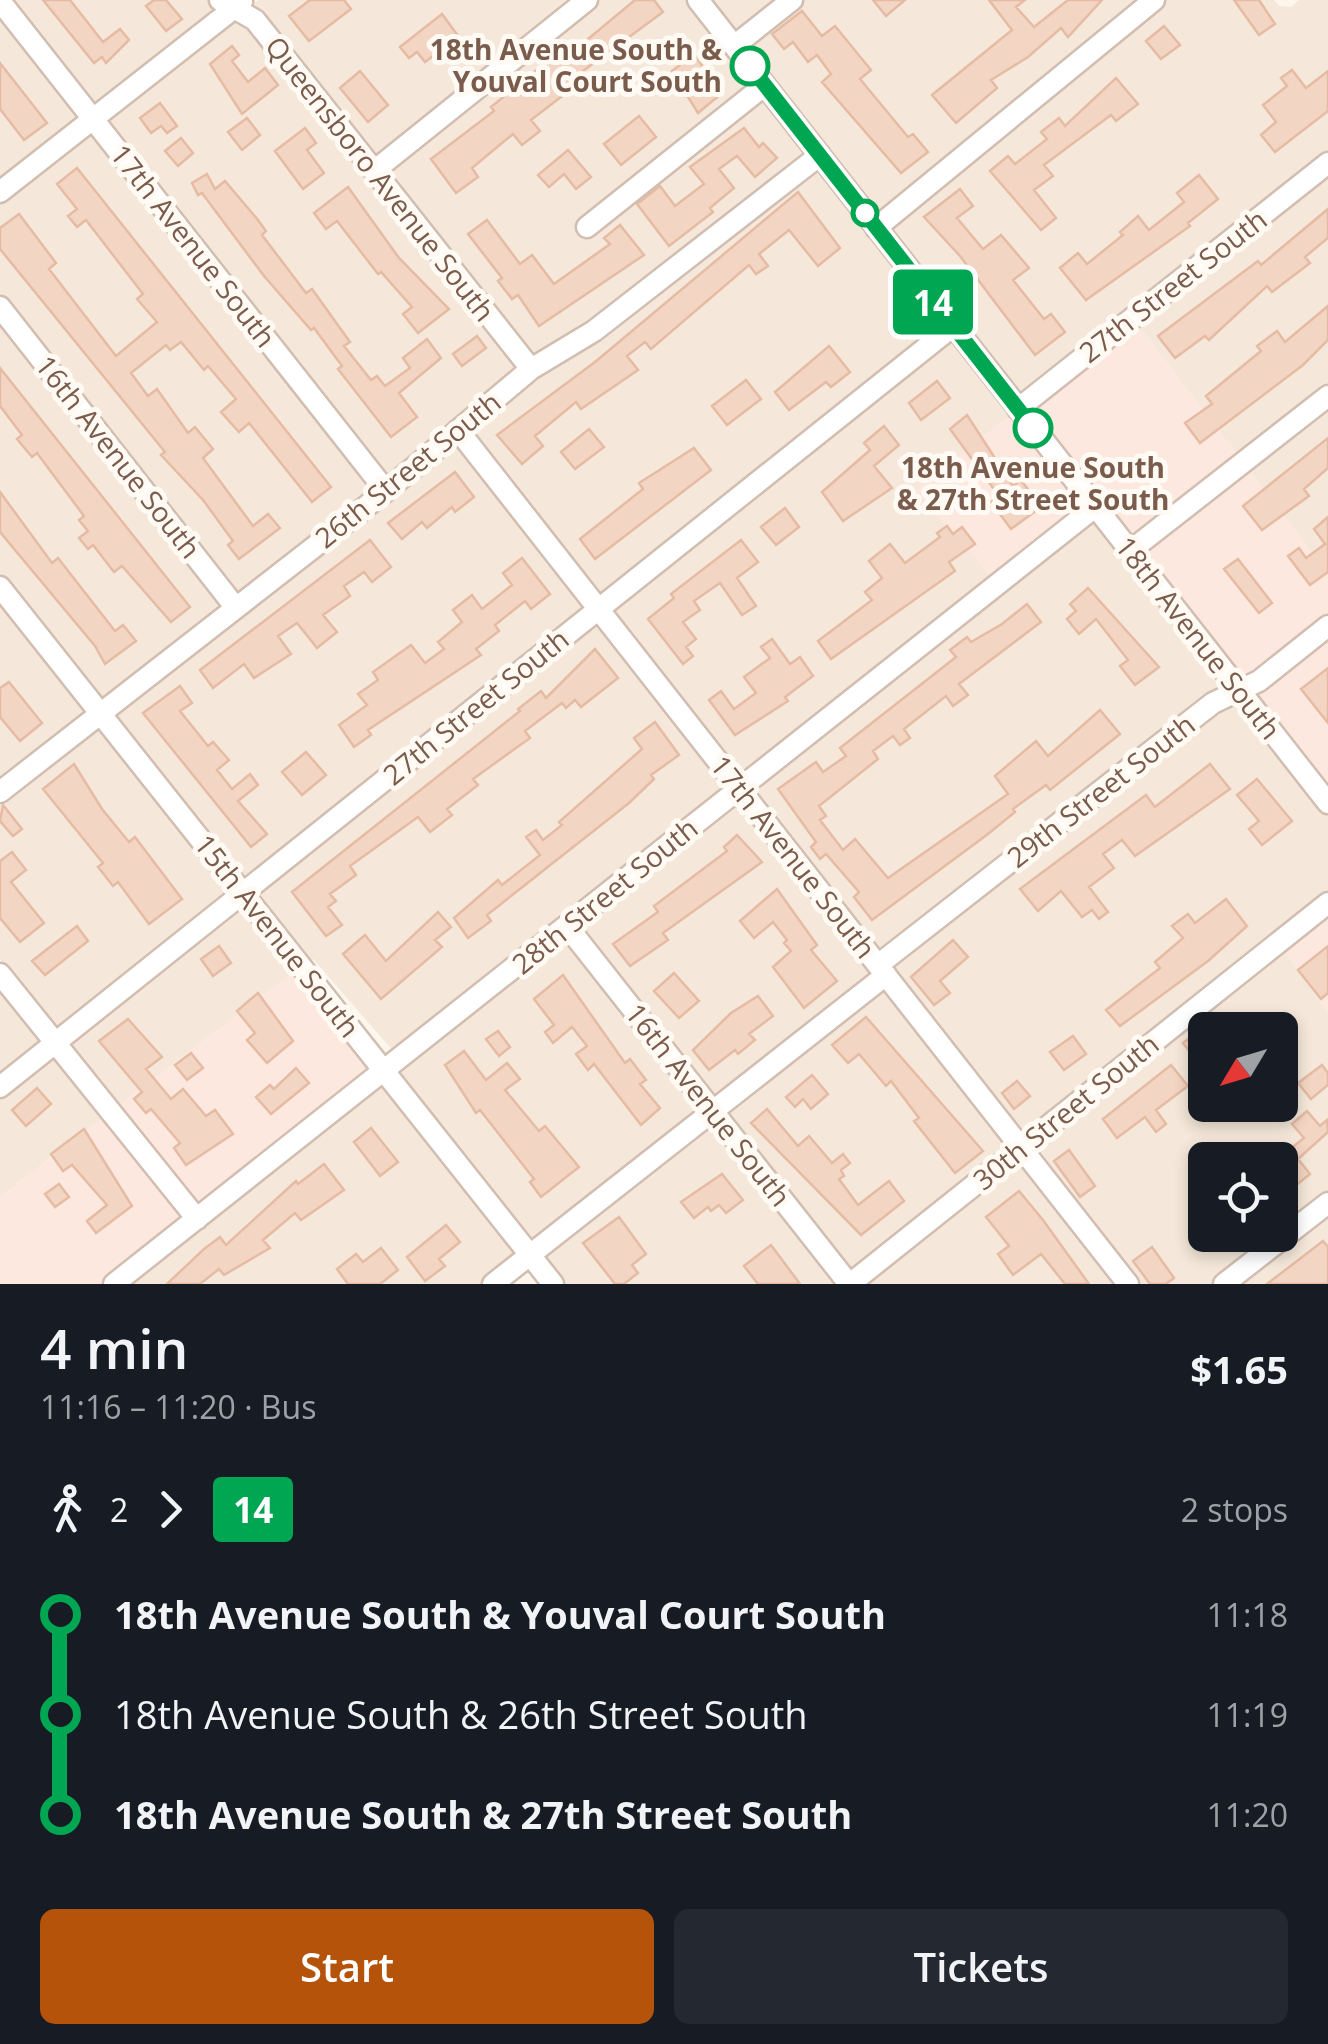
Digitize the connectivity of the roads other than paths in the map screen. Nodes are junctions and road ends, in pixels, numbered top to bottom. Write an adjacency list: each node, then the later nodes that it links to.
1 (587, 0): 12 (street)
2 (698, 0): 7 (street, 18th Avenue South)
3 (792, 0): 7 (street)
4 (1154, 0): 15 (street)
5 (0, 1): 9 (street, 17th Avenue South)
6 (233, 3): 9 (street); 12 (street, Queensboro Avenue South)
7 (734, 46): 8 (street, 18th Avenue South)
8 (766, 85): 10 (street, 18th Avenue South); 14 (street)
9 (93, 119): 13 (street); 22 (street, 17th Avenue South)
10 (820, 155): 15 (street, 18th Avenue South); 18 (street, 26th Street South)
11 (1328, 163): 20 (street, 27th Street South)
12 (374, 171): 18 (street, Queensboro Avenue South)
13 (0, 192)
14 (587, 227)
15 (876, 228): 17 (street, 18th Avenue South)
16 (0, 307): 26 (street, 16th Avenue South)
17 (952, 327): 20 (street, 18th Avenue South); 27 (street, 27th Street South)
18 (531, 369): 21 (street, 26th Street South)
19 (1328, 396): 24 (street)
20 (1018, 409): 23 (street, 18th Avenue South)
21 (458, 430): 22 (street, 26th Street South); 27 (street, 17th Avenue South)
22 (386, 491): 26 (street, 26th Street South)
23 (1094, 507): 24 (street, 18th Avenue South); 31 (street, 28th Street South)
24 (1130, 551): 29 (street, 18th Avenue South)
25 (0, 587): 30 (street, 15th Avenue South)
26 (236, 608): 30 (street, 26th Street South)
27 (599, 609): 31 (street, 17th Avenue South); 34 (street, 27th Street South)
28 (1328, 626): 29 (street, 29th Street South)
29 (1237, 688): 33 (street, 18th Avenue South); 37 (street, 29th Street South)
30 (100, 714): 32 (street, 26th Street South); 34 (street, 15th Avenue South)
31 (740, 788): 36 (street, 28th Street South); 37 (street, 17th Avenue South)
32 (0, 792)
33 (1328, 802)
34 (243, 893): 39 (street, 27th Street South); 40 (street, 15th Avenue South)
35 (1328, 903): 43 (street, 30th Street South)
36 (568, 926): 40 (street, 28th Street South); 42 (street, 16th Avenue South)
37 (882, 970): 42 (street, 29th Street South); 43 (street, 17th Avenue South)
38 (0, 974): 39 (street)
39 (56, 1043): 41 (street, 27th Street South); 45 (street)
40 (384, 1072): 45 (street, 28th Street South); 46 (street, 15th Avenue South)
41 (0, 1088)
42 (713, 1111): 46 (street, 29th Street South); 50 (street, 16th Avenue South)
43 (1021, 1148): 50 (street, 30th Street South); 51 (street, 17th Avenue South)
44 (1328, 1203): 52 (street)
45 (197, 1219): 47 (street, 28th Street South)
46 (530, 1255): 48 (street, 29th Street South); 49 (street, 15th Avenue South)
47 (114, 1284)
48 (493, 1284)
49 (553, 1284)
50 (850, 1284)
51 (1128, 1284)
52 (1224, 1284)

